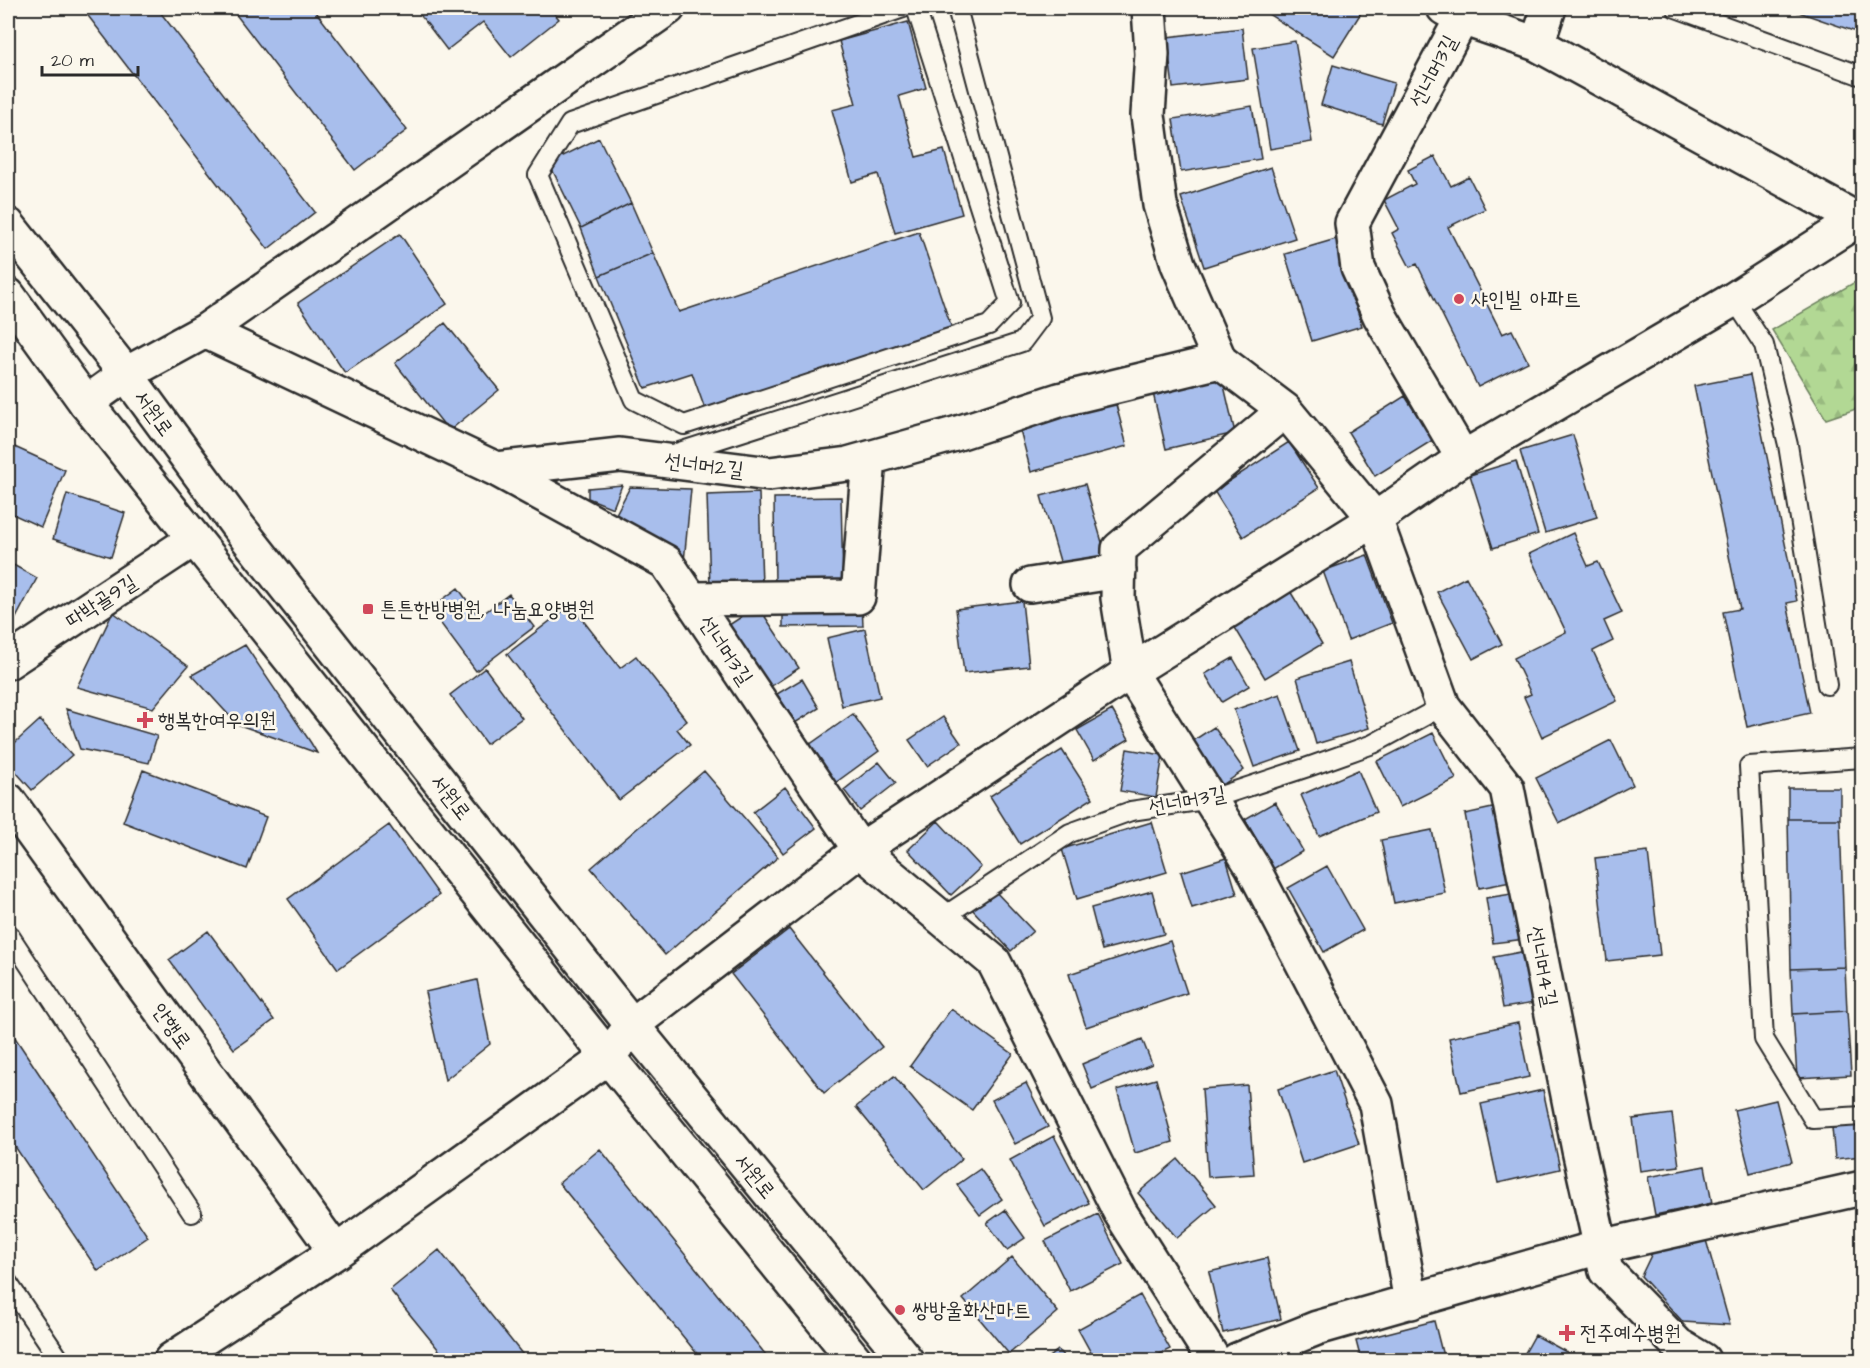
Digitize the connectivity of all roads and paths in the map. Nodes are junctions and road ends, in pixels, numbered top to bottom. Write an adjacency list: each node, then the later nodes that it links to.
1 (668, 8): 15 (street)
2 (903, 8): 3 (lane)
3 (916, 8)
4 (957, 8): 22 (lane)
5 (1149, 8): 16 (street)
6 (1549, 8): 9 (street)
7 (1676, 8): 10 (lane)
8 (1453, 13): 9 (street, 선너머3길); 21 (street, 선너머3길)
9 (1537, 44): 11 (street, 선너머3길)
10 (1863, 76)
11 (1860, 219): 14 (street, 선너머3길)
12 (8, 225): 17 (street, 서원로)
13 (8, 295): 18 (street, 서원로)
14 (1734, 299): 21 (street, 선너머3길); 31 (lane)
15 (204, 331): 17 (street); 23 (street)
16 (1220, 361): 19 (street); 20 (street, 선너머2길)
17 (126, 374): 18 (street); 39 (street, 서원로)
18 (86, 403): 25 (street, 서원로)
19 (1285, 410): 24 (street); 26 (street)
20 (869, 458): 22 (street, 선너머2길); 28 (street, 선너머3길)
21 (1463, 458): 24 (street, 선너머3길)
22 (657, 459): 23 (street, 선너머2길)
23 (496, 469): 28 (street, 선너머3길)
24 (1375, 519): 30 (street, 선너머3길); 32 (street, 선너머4길)
25 (194, 539): 29 (street, 따박골9길); 40 (street, 서원로)
26 (1119, 571): 27 (street); 30 (street)
27 (1030, 585)
28 (692, 599): 36 (street, 선너머3길)
29 (8, 662)
30 (1130, 672): 34 (street); 36 (street, 선너머3길)
31 (1827, 685)
32 (1443, 706): 34 (lane, 선너머3길); 44 (street, 선너머4길)
33 (1863, 758): 41 (lane)
34 (1210, 799): 37 (lane, 선너머3길); 47 (street)
35 (8, 800): 45 (street, 안행로)
36 (860, 850): 37 (street, 선너머3길); 39 (street, 선너머3길)
37 (943, 917): 52 (street, 선너머3길)
38 (8, 933): 43 (lane)
39 (632, 1025): 40 (street); 51 (street, 서원로)
40 (608, 1057): 45 (street); 50 (street, 서원로)
41 (1863, 1116)
42 (1863, 1188): 44 (street)
43 (192, 1213)
44 (1600, 1246): 47 (street); 54 (street, 선너머4길)
45 (336, 1252): 49 (street)
46 (8, 1283): 48 (lane)
47 (1411, 1302): 53 (street)
48 (60, 1360)
49 (171, 1360)
50 (855, 1360)
51 (906, 1360)
52 (1214, 1360)
53 (1237, 1360)
54 (1703, 1360)

